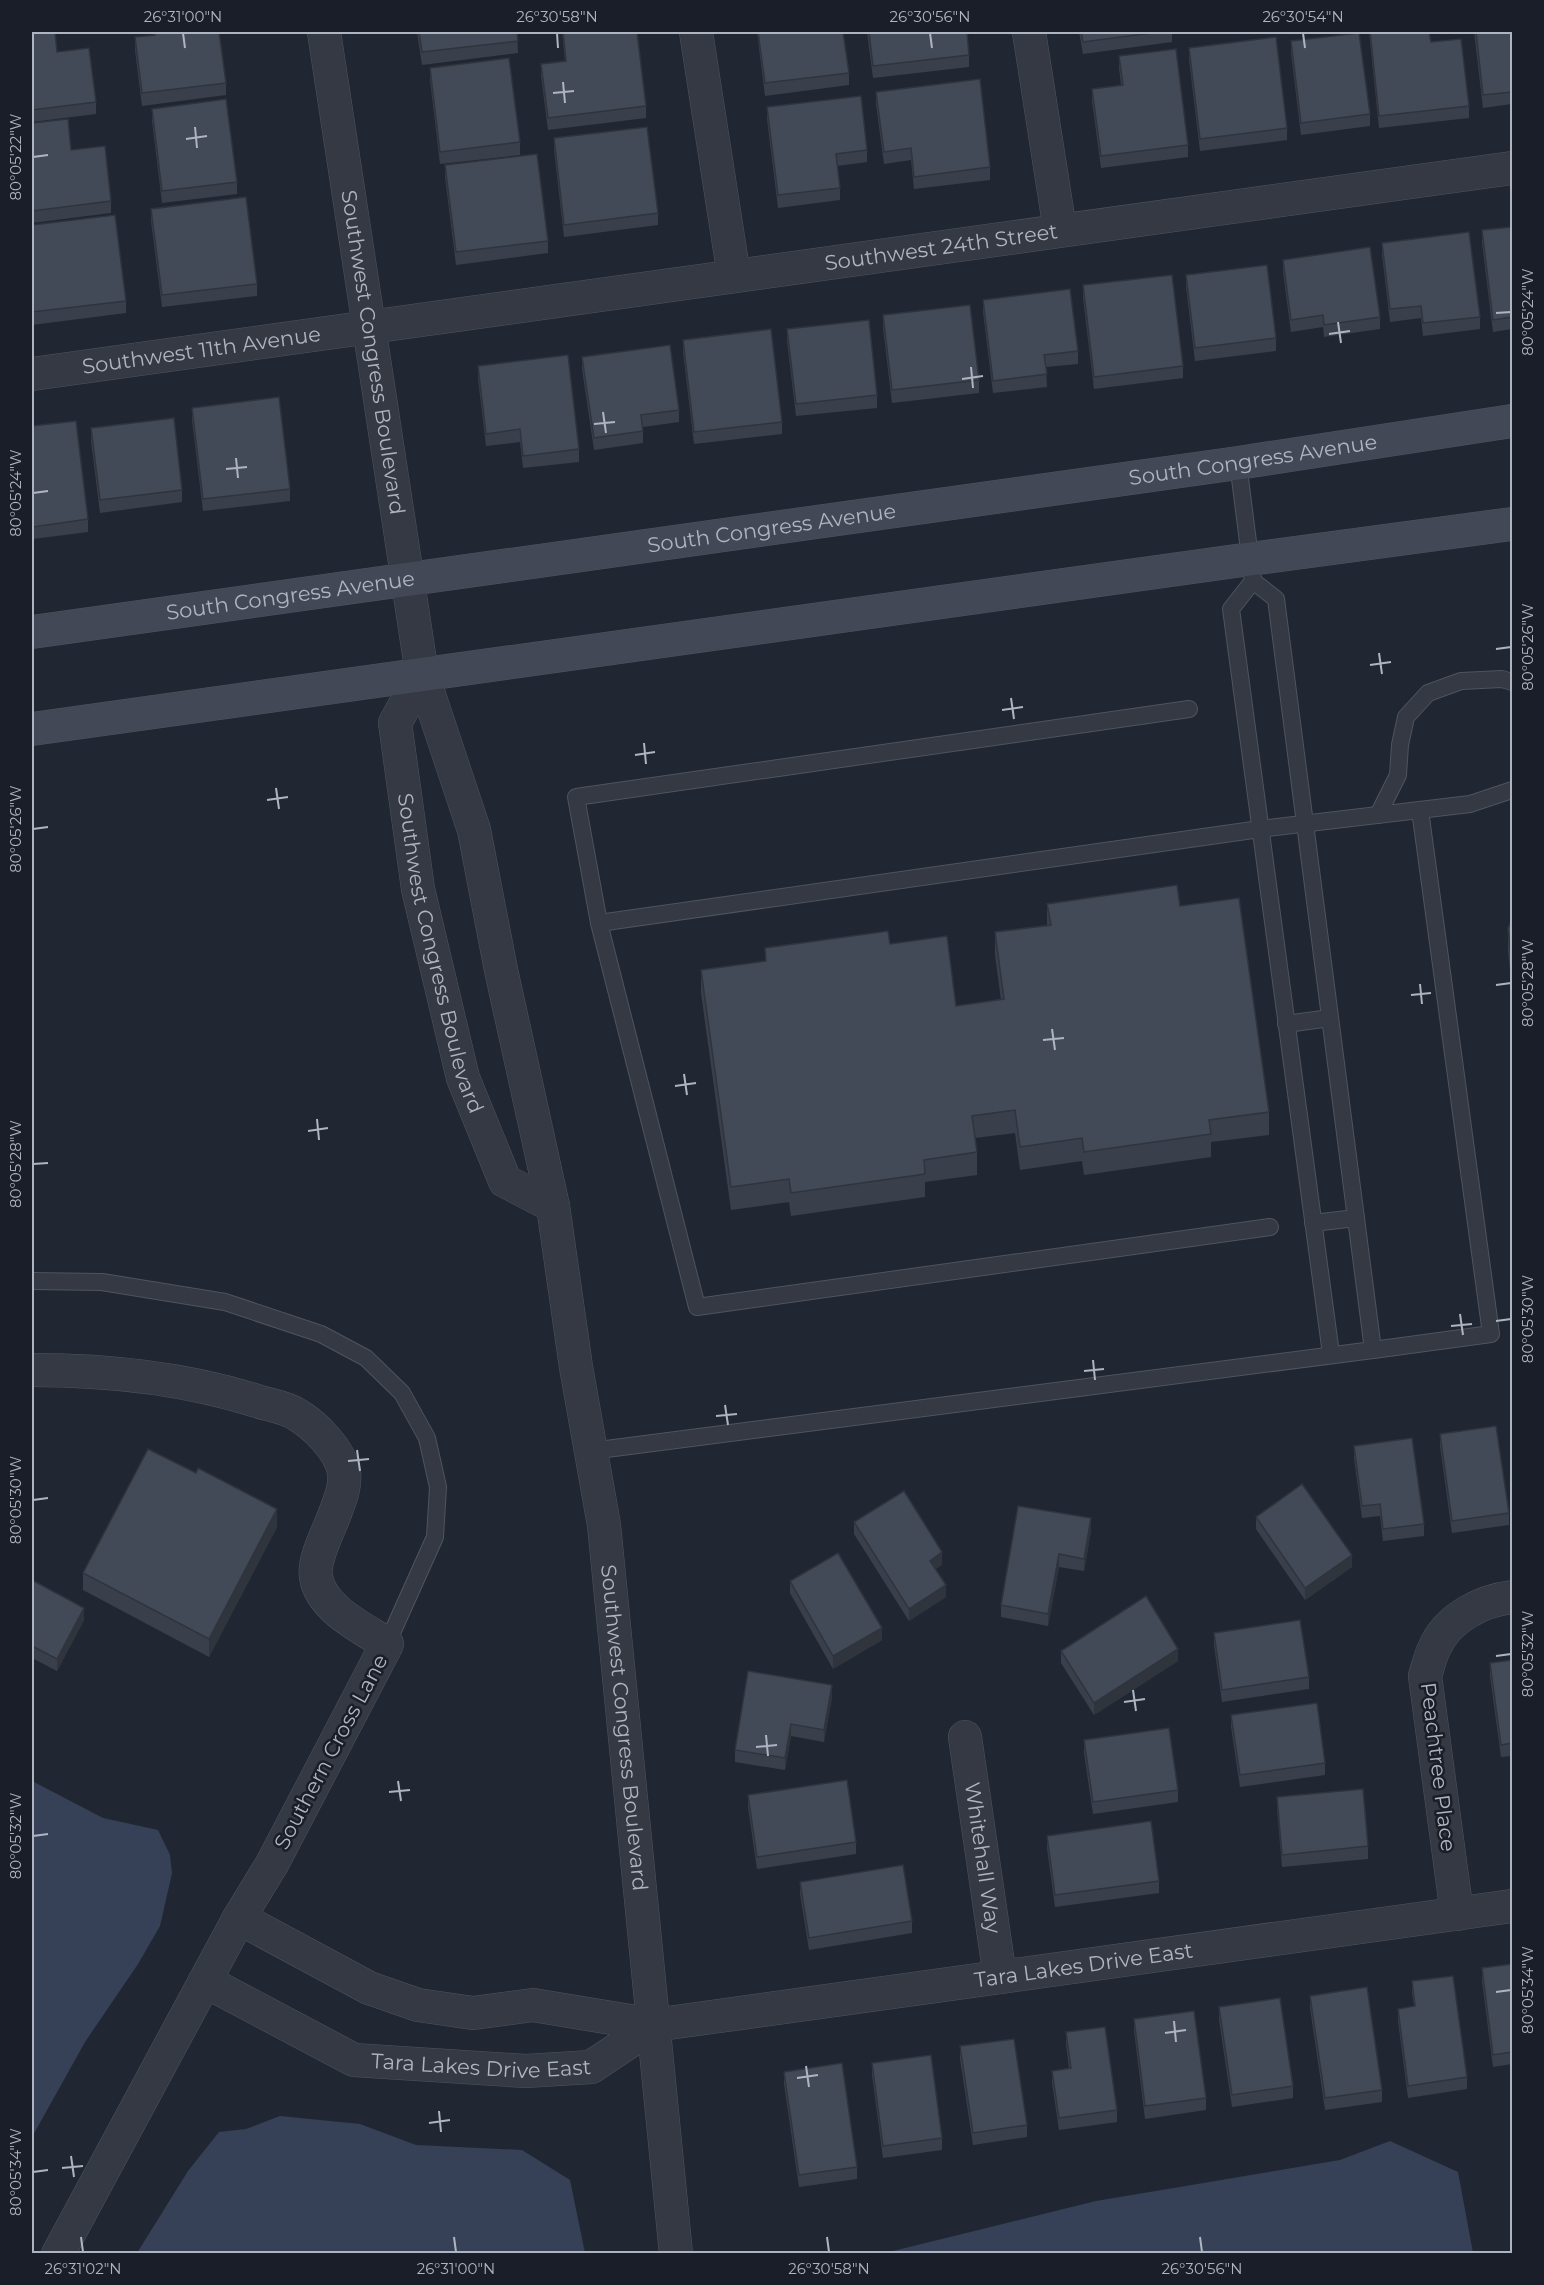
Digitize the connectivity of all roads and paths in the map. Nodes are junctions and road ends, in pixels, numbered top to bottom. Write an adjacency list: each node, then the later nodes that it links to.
1 (324, 32): 7 (street, Southwest Congress Boulevard)
2 (696, 32): 6 (street)
3 (1029, 32): 5 (street)
4 (1512, 168): 5 (street, Southwest 24th Street)
5 (1060, 230): 6 (street, Southwest 24th Street)
6 (734, 276): 7 (street, Southwest 24th Street)
7 (370, 327): 8 (street, Southwest 11th Avenue); 13 (street, Southwest Congress Boulevard)
8 (32, 374)
9 (1512, 421): 10 (main road, South Congress Avenue)
10 (1238, 464): 12 (lane); 13 (main road, South Congress Avenue)
11 (1512, 524): 12 (main road)
12 (1251, 570): 15 (main road); 22 (lane); 23 (lane)
13 (408, 579): 14 (main road, South Congress Avenue); 15 (street, Southwest Congress Boulevard)
14 (32, 632)
15 (422, 674): 18 (main road); 27 (street, Southwest Congress Boulevard); 27 (street, Southwest Congress Boulevard)
16 (1512, 682): 21 (lane)
17 (1189, 709): 24 (lane)
18 (32, 729)
19 (1512, 790): 20 (lane)
20 (1420, 810): 21 (lane); 32 (lane)
21 (1378, 815): 22 (lane)
22 (1305, 824): 23 (lane); 25 (lane)
23 (1260, 830): 24 (lane); 26 (lane)
24 (599, 923): 30 (lane)
25 (1330, 1018): 26 (lane); 28 (lane)
26 (1286, 1024): 29 (lane)
27 (553, 1206): 35 (street, Southwest Congress Boulevard)
28 (1356, 1218): 29 (lane); 32 (lane)
29 (1313, 1223): 33 (lane)
30 (1270, 1227)
31 (32, 1281): 37 (lane)
32 (1373, 1350): 33 (lane)
33 (1331, 1354): 35 (lane)
34 (32, 1370): 37 (street, Southern Cross Lane)
35 (591, 1451): 44 (street, Southwest Congress Boulevard)
36 (1512, 1597): 40 (street, Peachtree Place)
37 (387, 1644): 41 (street, Southern Cross Lane)
38 (965, 1737): 42 (street, Whitehall Way)
39 (1512, 1906): 40 (street, Tara Lakes Drive East)
40 (1457, 1914): 42 (street, Tara Lakes Drive East)
41 (239, 1918): 43 (street, Southern Cross Lane); 44 (street, Tara Lakes Drive East)
42 (1000, 1977): 44 (street, Tara Lakes Drive East)
43 (205, 1981): 44 (street, Tara Lakes Drive East); 45 (street, Southern Cross Lane)
44 (654, 2025): 46 (street, Southwest Congress Boulevard)
45 (58, 2253)
46 (676, 2253)

